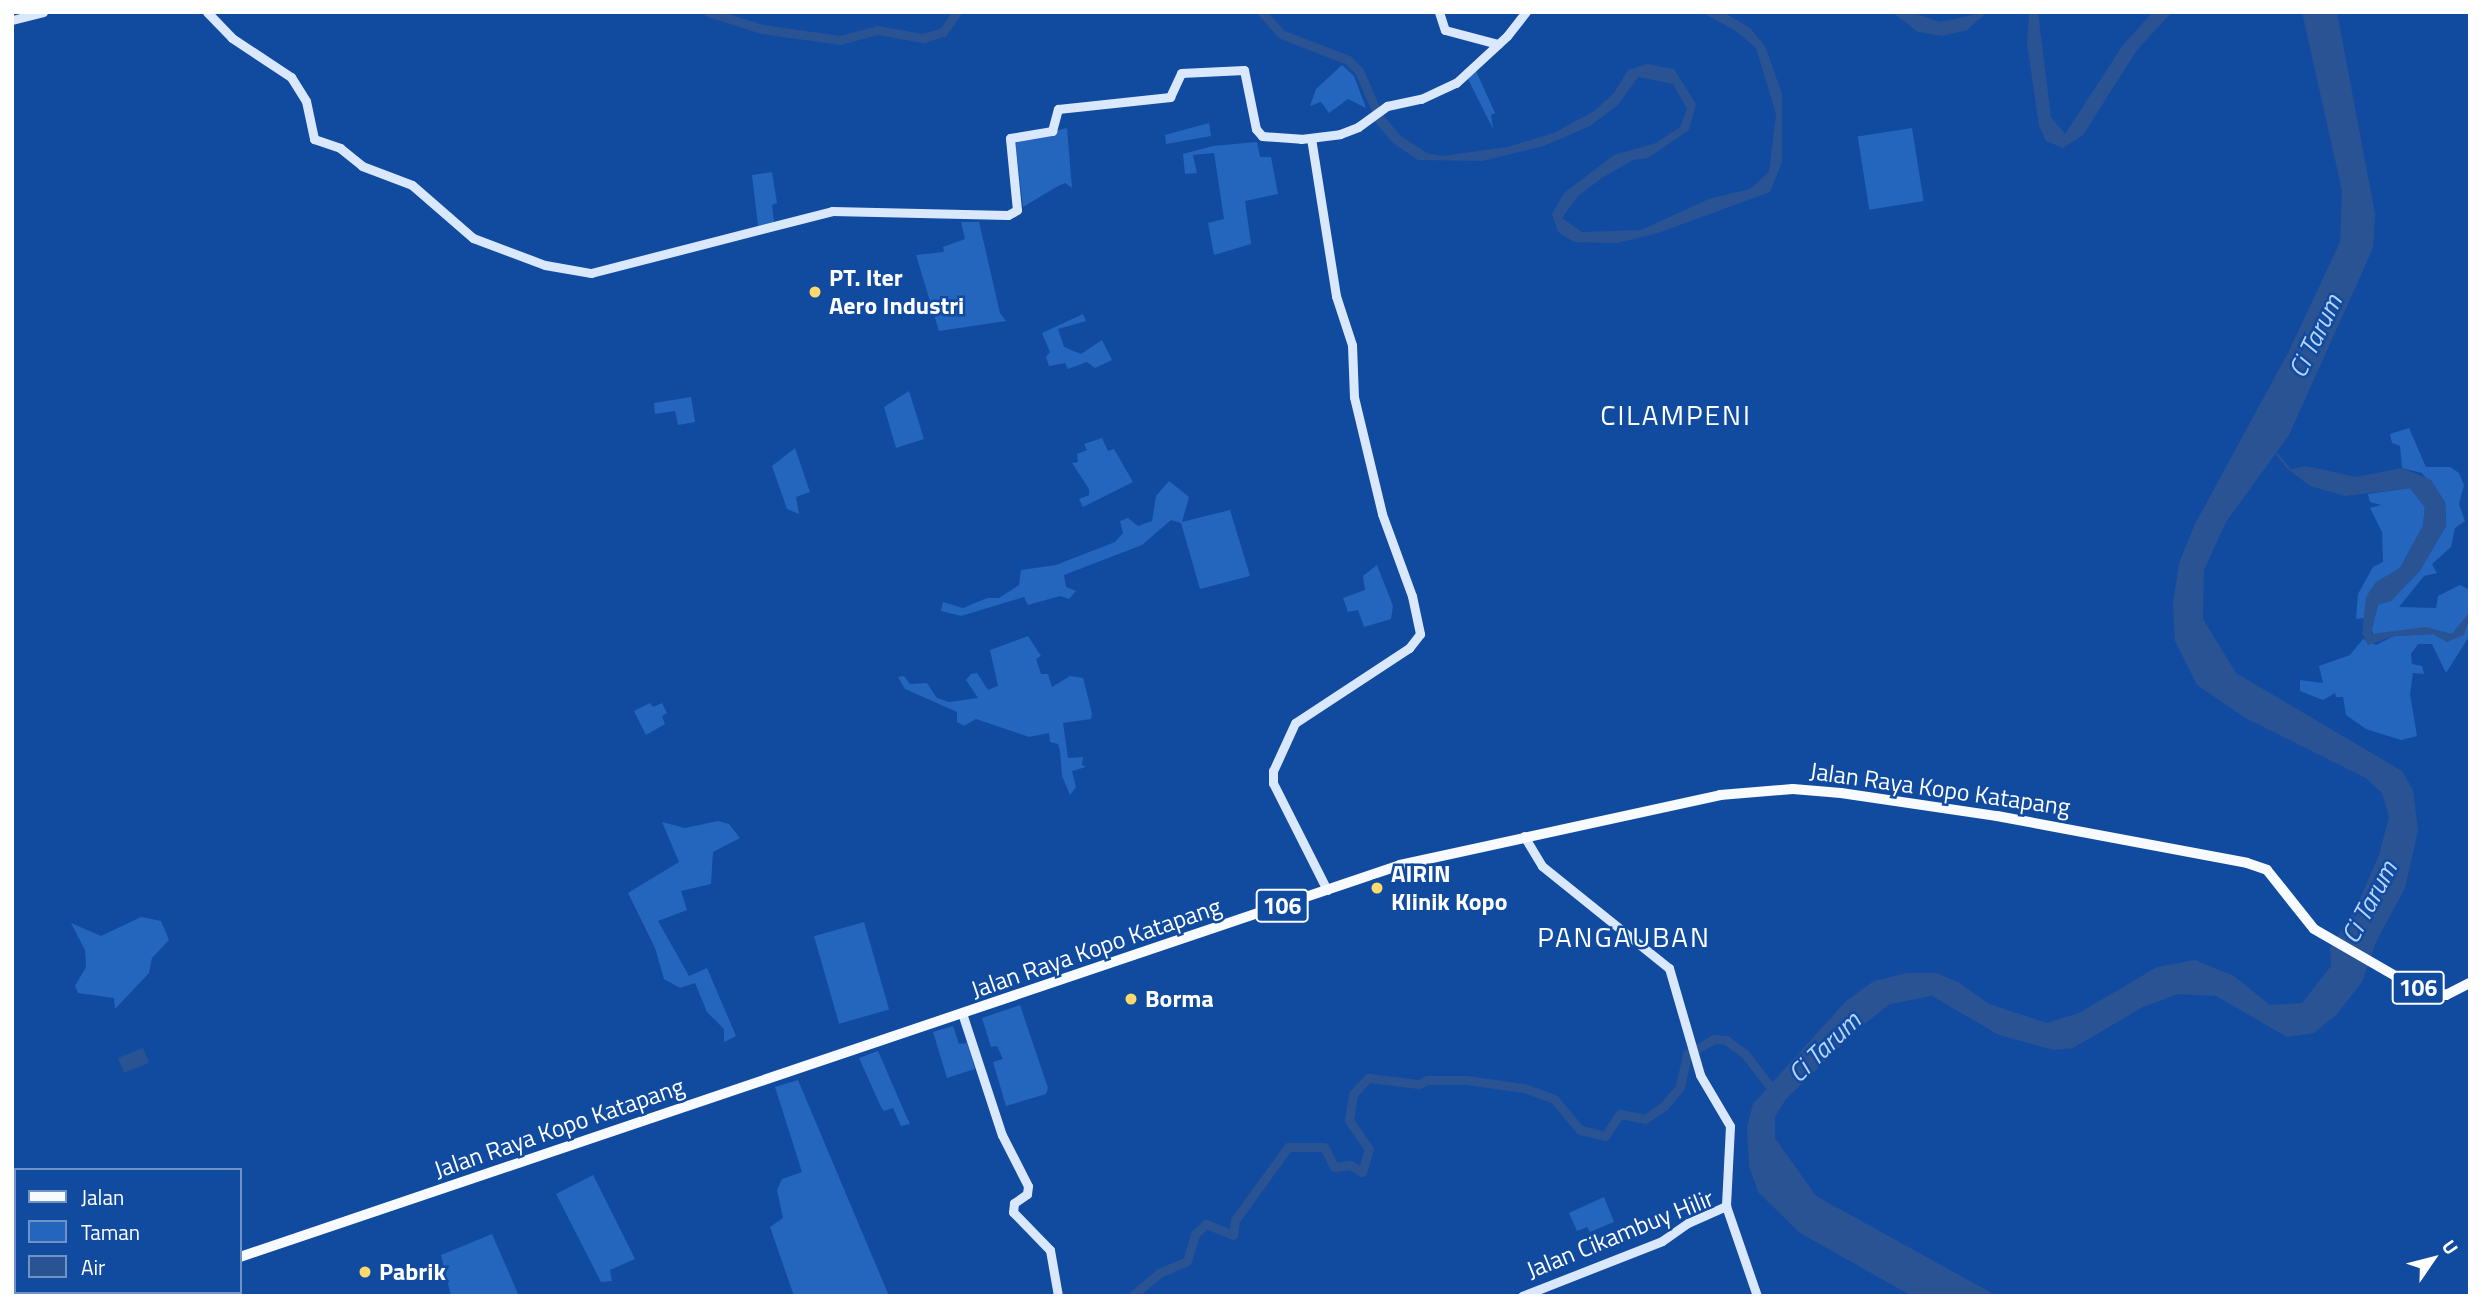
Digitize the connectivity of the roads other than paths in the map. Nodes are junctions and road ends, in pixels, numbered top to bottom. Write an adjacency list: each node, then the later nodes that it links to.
1 (43, 12): 5 (street)
2 (207, 12): 7 (street)
3 (1439, 12): 6 (street)
4 (1526, 12): 6 (street)
5 (12, 20)
6 (1499, 44): 7 (street)
7 (1311, 138): 9 (street)
8 (1524, 836): 9 (main road, Jalan Raya Kopo Katapang / 106); 10 (main road, Jalan Raya Kopo Katapang / 106); 12 (street)
9 (1327, 890): 11 (main road, Jalan Raya Kopo Katapang / 106)
10 (2470, 983)
11 (963, 1016): 13 (main road, Jalan Raya Kopo Katapang / 106); 14 (street)
12 (1726, 1206): 15 (street, Jalan Cikambuy Hilir); 16 (street, Jalan Cikambuy Hilir)
13 (242, 1256)
14 (1058, 1296)
15 (1521, 1296)
16 (1757, 1296)

